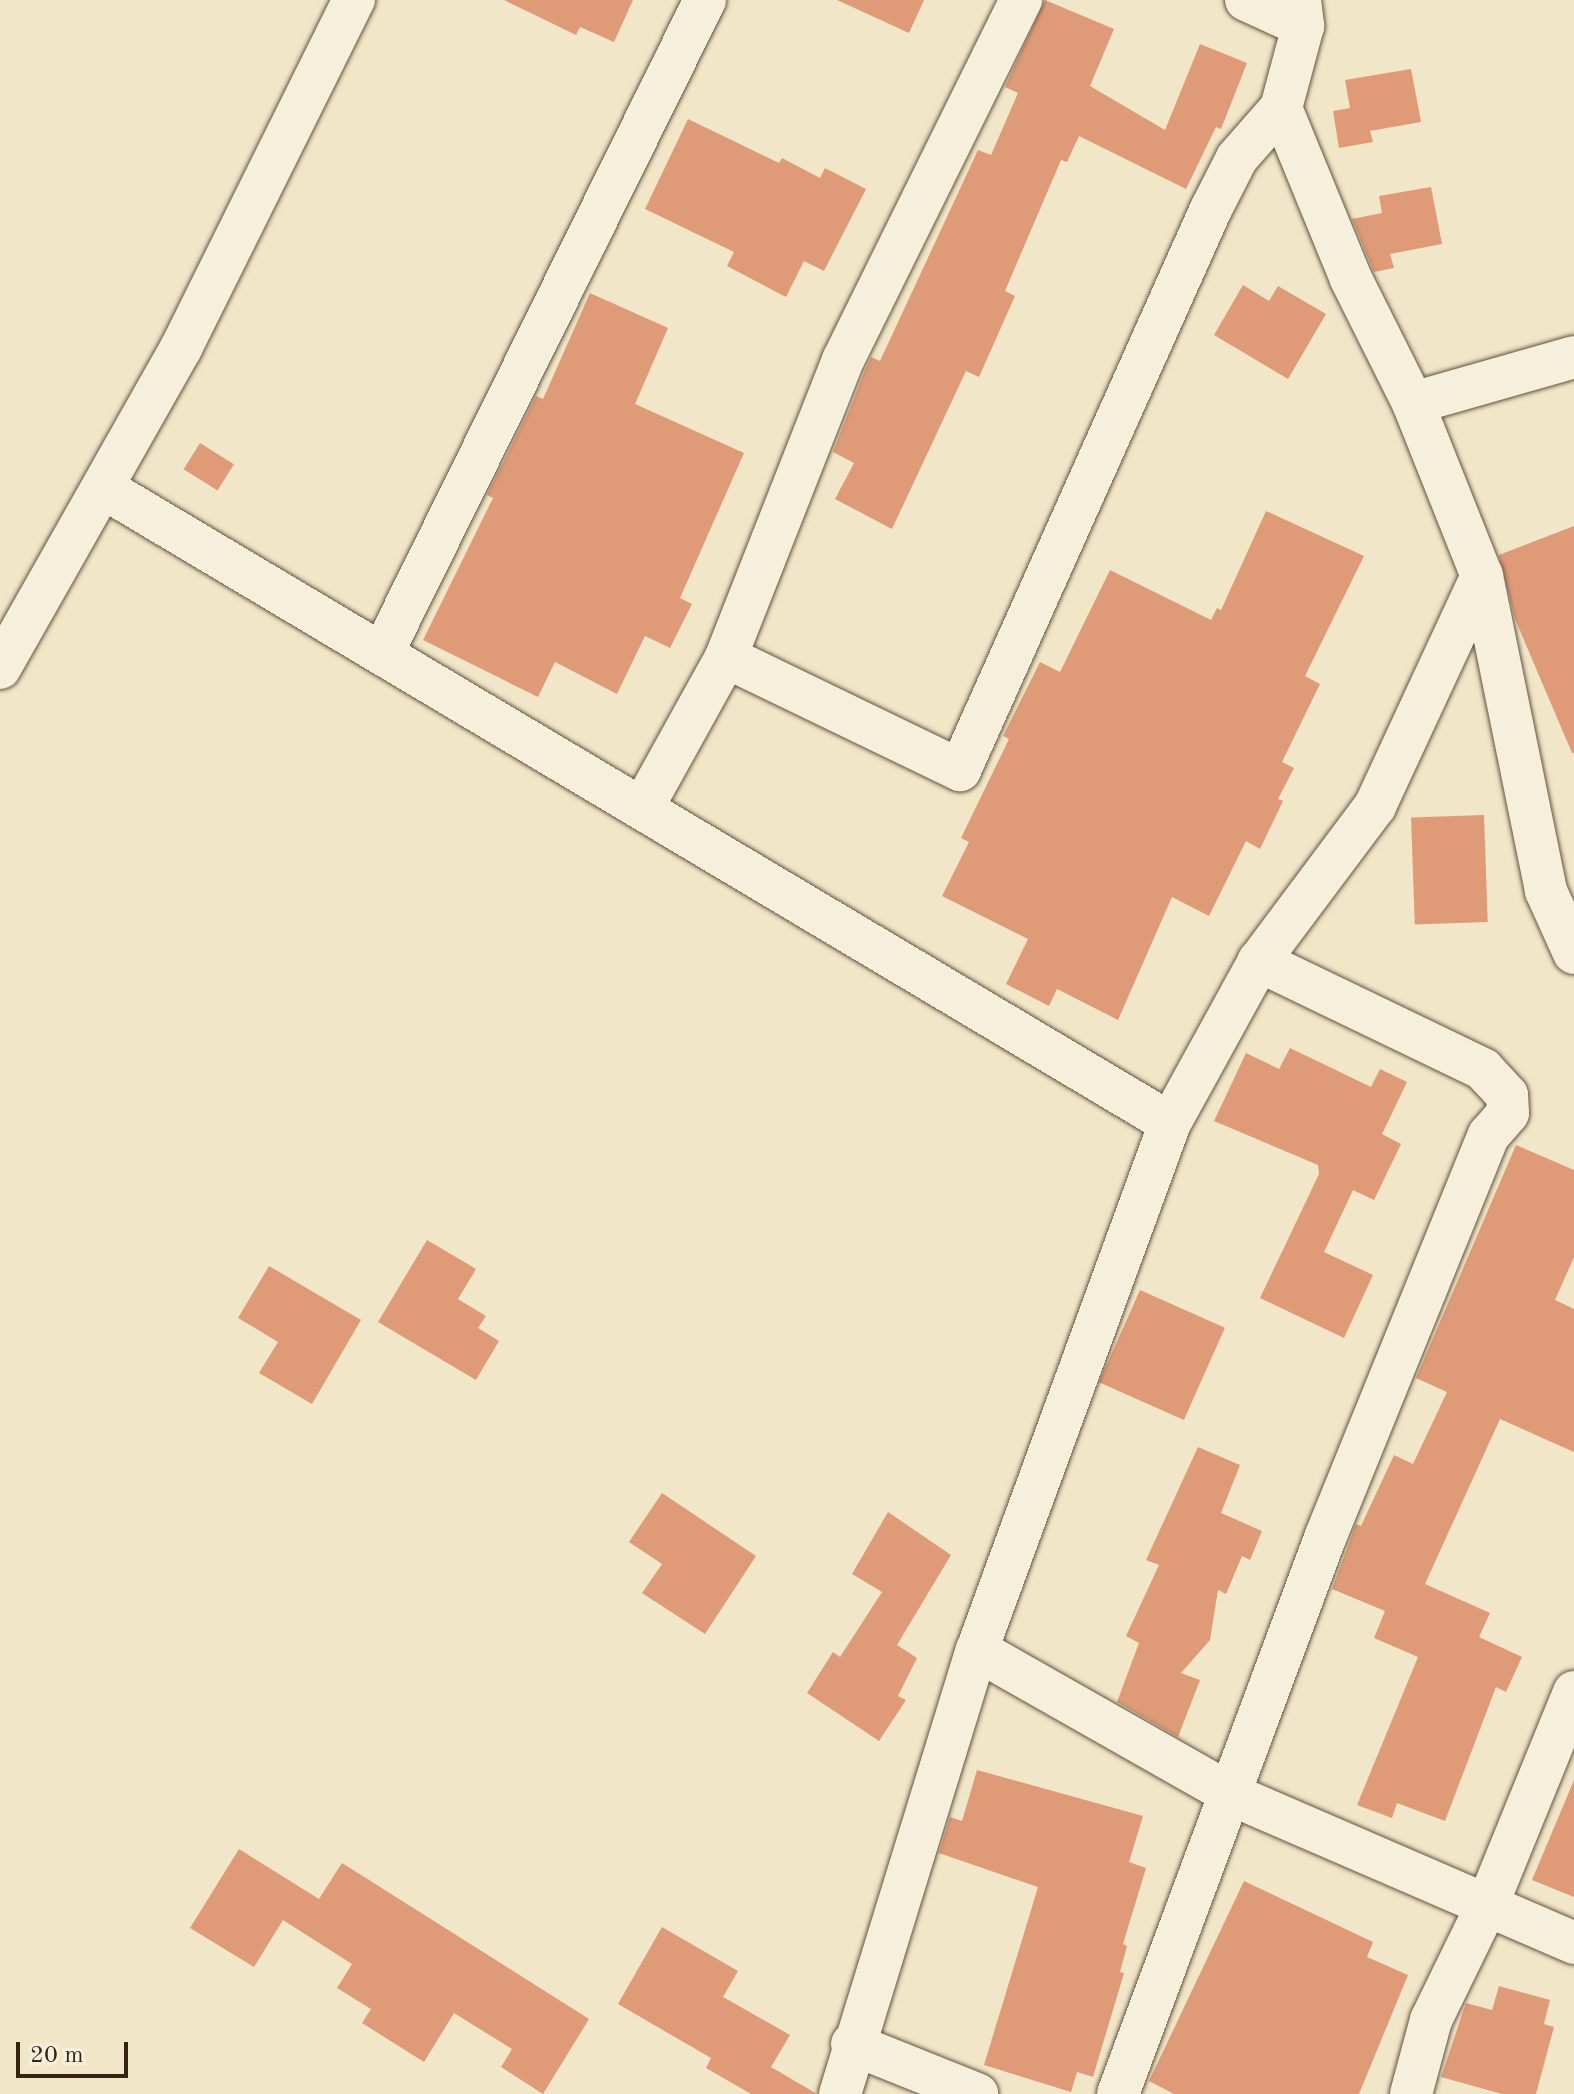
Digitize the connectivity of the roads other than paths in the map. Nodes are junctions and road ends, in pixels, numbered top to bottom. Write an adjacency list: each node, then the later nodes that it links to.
1 (354, 0): 9 (street)
2 (705, 0): 11 (street)
3 (1021, 0): 12 (street)
4 (1246, 0): 5 (street)
5 (1302, 13): 6 (street)
6 (1281, 108): 8 (street); 12 (street)
7 (1574, 357): 8 (street)
8 (1413, 403): 10 (street)
9 (105, 489): 11 (street); 13 (street)
10 (1482, 576): 15 (street); 16 (street)
11 (383, 652): 14 (street)
12 (726, 657): 14 (street)
13 (0, 668)
14 (643, 807): 17 (street)
15 (1574, 953)
16 (1259, 961): 17 (street); 20 (street)
17 (1170, 1123): 18 (street)
18 (977, 1650): 20 (street); 23 (street)
19 (1574, 1692): 21 (street)
20 (1230, 1794): 21 (street); 26 (street)
21 (1488, 1903): 22 (street); 27 (street)
22 (1574, 1943)
23 (852, 2044): 24 (street); 25 (street)
24 (840, 2094)
25 (977, 2094)
26 (1118, 2094)
27 (1411, 2094)

